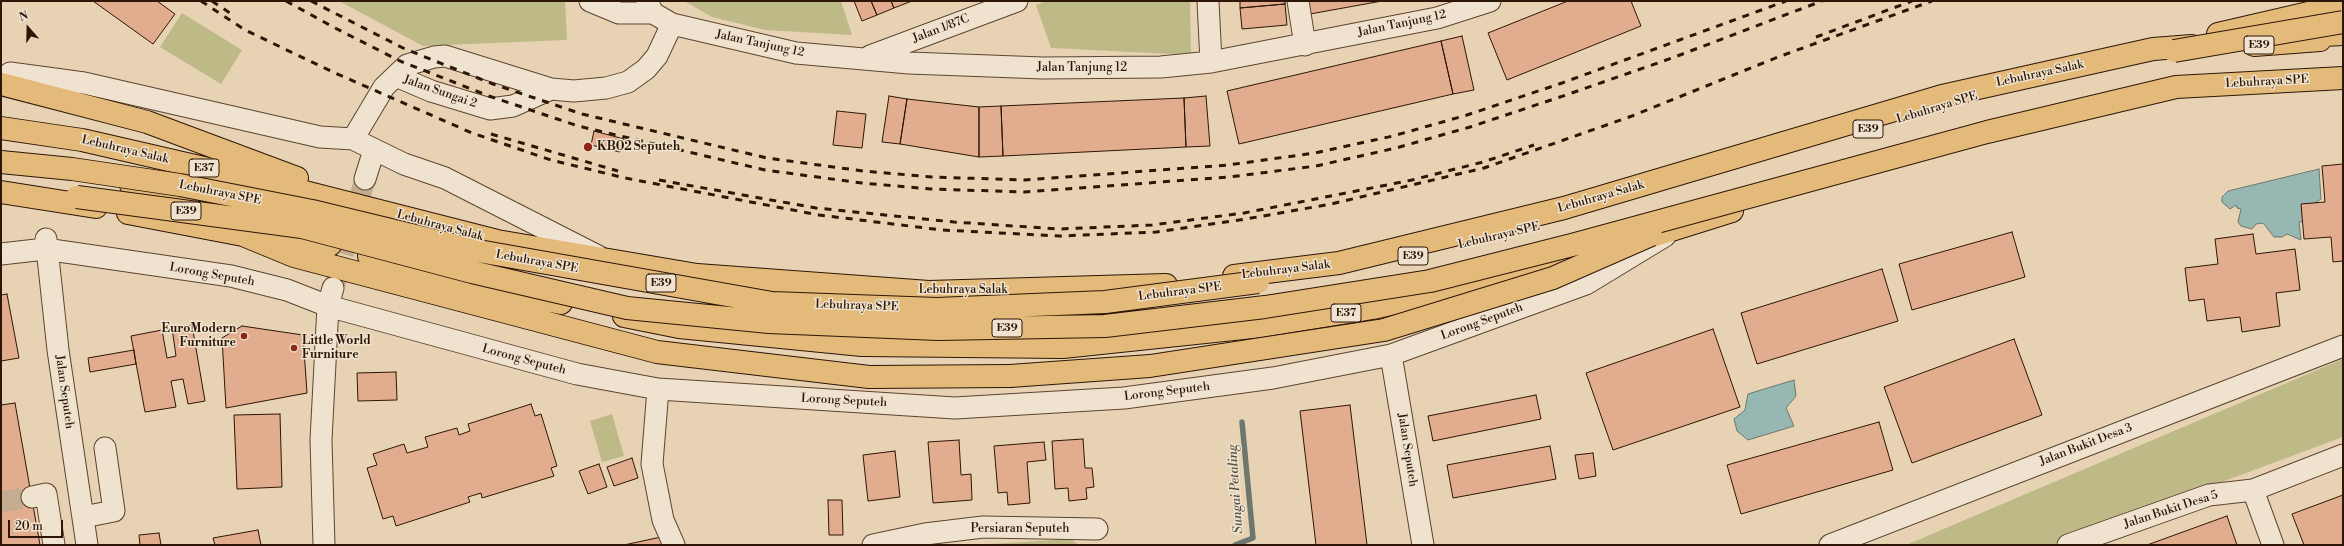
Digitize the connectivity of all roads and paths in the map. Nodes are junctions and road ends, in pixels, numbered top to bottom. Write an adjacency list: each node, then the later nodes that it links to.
1 (590, 1): 7 (street)
2 (1208, 1): 15 (street)
3 (1298, 1): 12 (street)
4 (1490, 1): 12 (street, Jalan Tanjung 12)
5 (1005, 3): 14 (street, Jalan 1/87C)
6 (2343, 5): 13 (highway)
7 (650, 7): 9 (street)
8 (2343, 22): 13 (highway, bridge)
9 (672, 24): 14 (street, Jalan Tanjung 12); 20 (street, Jalan Sungai 2)
10 (2343, 34): 13 (highway, Lebuhraya Salak / E37)
11 (2343, 39): 13 (highway, Lebuhraya SPE / E39, bridge)
12 (1305, 45): 15 (street, Jalan Tanjung 12)
13 (2164, 50): 25 (highway, Lebuhraya SPE / E39, bridge); 38 (highway, Lebuhraya Salak / E37)
14 (865, 58): 15 (street, Jalan Tanjung 12)
15 (1211, 62)
16 (2343, 73): 32 (highway, E37)
17 (396, 76): 20 (street, Jalan Sungai 2); 20 (street, Jalan Sungai 2); 22 (street)
18 (2343, 78): 30 (highway, Lebuhraya SPE / E39, bridge)
19 (5, 85): 22 (street); 31 (highway)
20 (552, 89)
21 (1, 128): 31 (highway, Lebuhraya Salak / E37)
22 (353, 139): 23 (street)
23 (374, 150): 26 (street); 38 (street)
24 (1, 154): 36 (highway, E37)
25 (1, 162)
26 (365, 179)
27 (1, 191): 28 (highway); 30 (highway, Lebuhraya SPE / E39, bridge)
28 (69, 202): 29 (highway); 33 (highway)
29 (1, 205)
30 (1718, 206): 43 (highway, bridge)
31 (406, 216): 38 (highway, Lebuhraya Salak / E37)
32 (1674, 231): 41 (highway, E37); 42 (street, Lorong Seputeh)
33 (243, 235): 36 (highway); 43 (highway)
34 (1, 240): 35 (street)
35 (45, 244): 37 (street, Lorong Seputeh); 39 (street, Lorong Seputeh); 49 (street, Jalan Seputeh)
36 (330, 245): 41 (highway, E37)
37 (1, 254)
38 (605, 259)
39 (331, 297): 44 (street, Lorong Seputeh); 53 (street)
40 (2343, 346): 57 (street, Jalan Bukit Desa 3)
41 (1063, 347): 43 (highway)
42 (1391, 355): 44 (street, Lorong Seputeh); 56 (street, Jalan Seputeh)
43 (869, 377)
44 (658, 390): 54 (street)
45 (105, 448): 49 (street)
46 (2343, 455): 47 (street, Jalan Bukit Desa 5)
47 (2253, 490): 58 (street, Jalan Bukit Desa 5); 59 (street)
48 (32, 497): 51 (street)
49 (83, 517): 52 (street, Jalan Seputeh)
50 (1097, 529): 55 (street, Persiaran Seputeh)
51 (54, 545)
52 (87, 545)
53 (324, 545)
54 (674, 545)
55 (873, 545)
56 (1423, 545)
57 (1830, 545)
58 (2068, 545)
59 (2273, 545)

